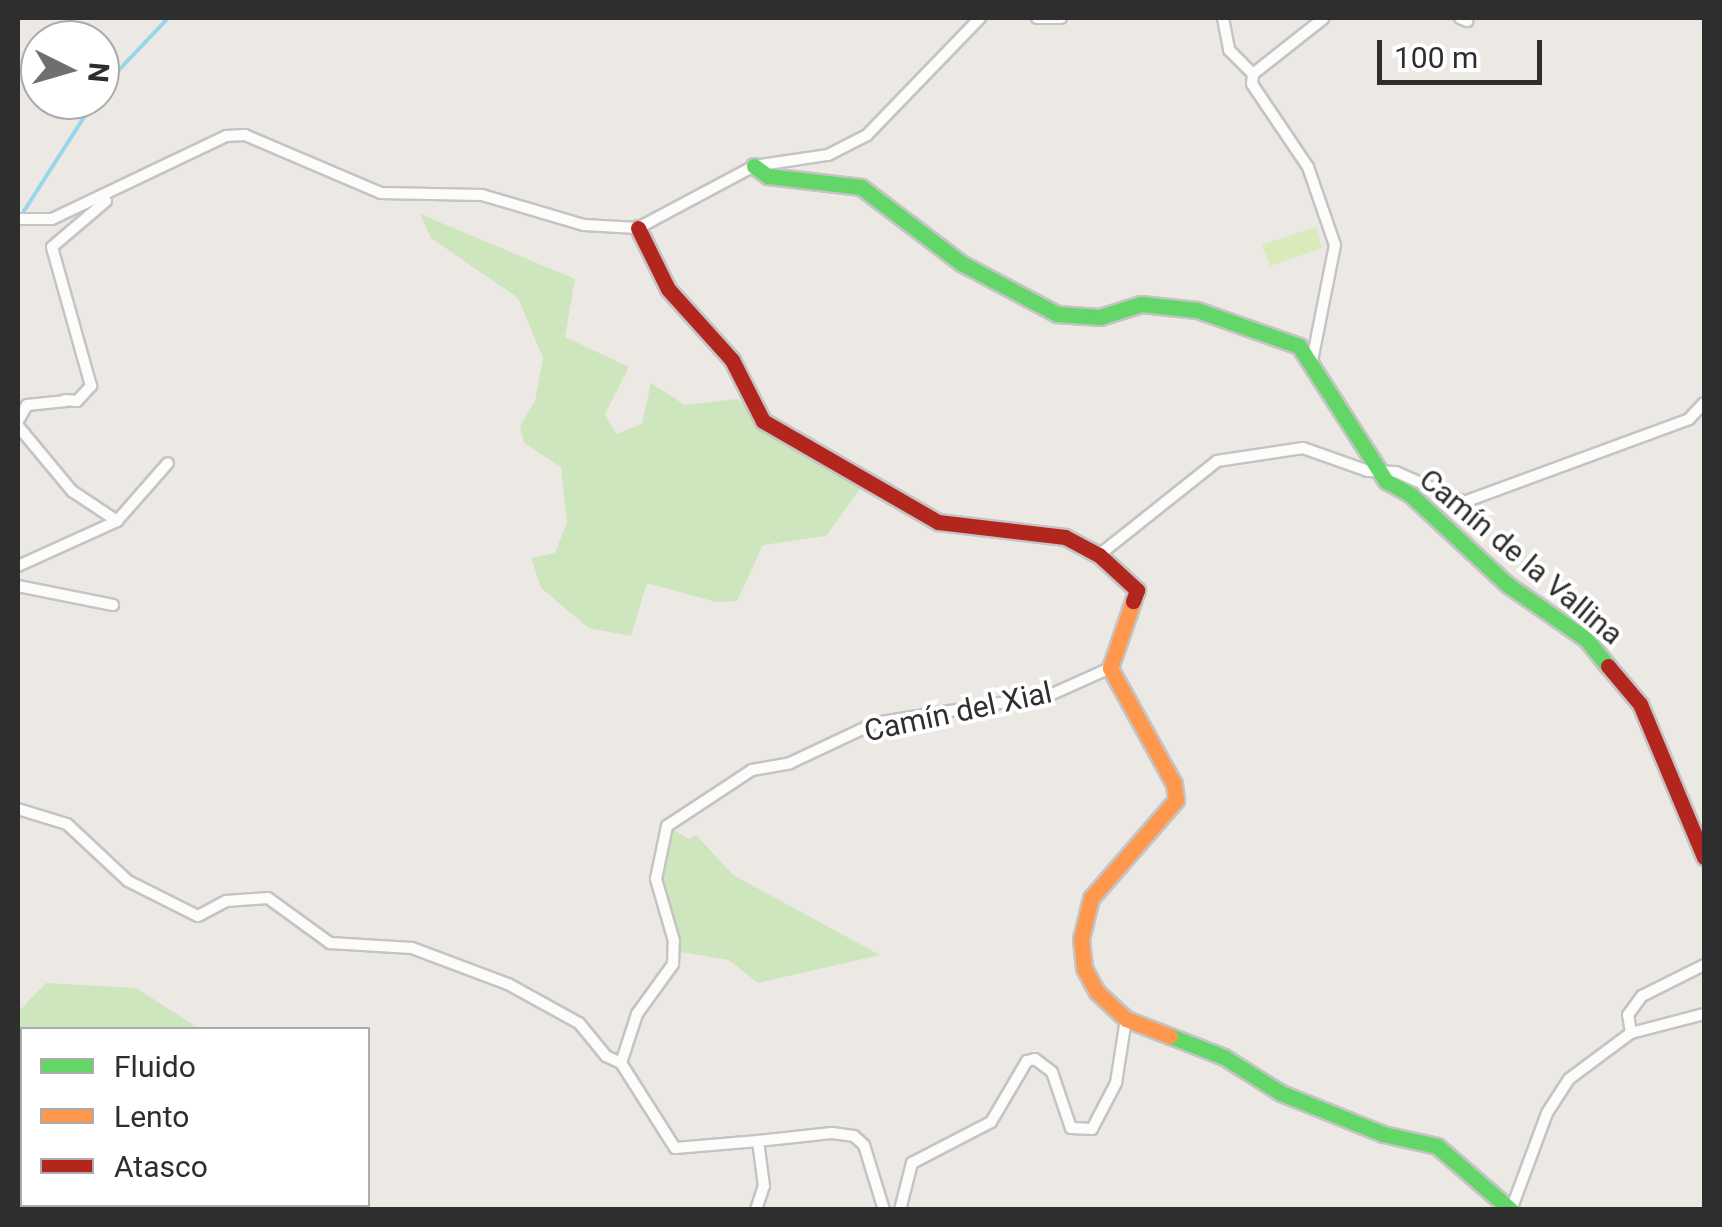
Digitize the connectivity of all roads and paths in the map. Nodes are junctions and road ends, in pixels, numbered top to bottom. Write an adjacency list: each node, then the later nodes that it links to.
1 (980, 18): 7 (street)
2 (1037, 18): 3 (street)
3 (1061, 18)
4 (1223, 18): 6 (street)
5 (1324, 18): 6 (street)
6 (1253, 74): 11 (street)
7 (754, 166): 10 (street); 11 (street)
8 (119, 191): 9 (street); 10 (street); 13 (street)
9 (18, 221)
10 (638, 228): 17 (street)
11 (1312, 361): 15 (street, Camín de la Vallina)
12 (1704, 403): 15 (street)
13 (18, 424): 16 (street)
14 (168, 463): 16 (street)
15 (1378, 471): 17 (street); 23 (street, Camín de la Vallina)
16 (117, 522): 18 (street)
17 (1098, 554): 21 (street)
18 (18, 566)
19 (18, 586): 20 (street)
20 (112, 605)
21 (1110, 668): 26 (street); 28 (street, Camín del Xial)
22 (18, 809): 28 (street)
23 (1704, 857)
24 (1704, 966): 27 (street)
25 (1704, 1014): 27 (street)
26 (1126, 1019): 32 (street); 33 (street)
27 (1630, 1033): 33 (street)
28 (621, 1063): 29 (street)
29 (758, 1141): 30 (street); 31 (street)
30 (756, 1210)
31 (884, 1210)
32 (900, 1210)
33 (1511, 1210)

